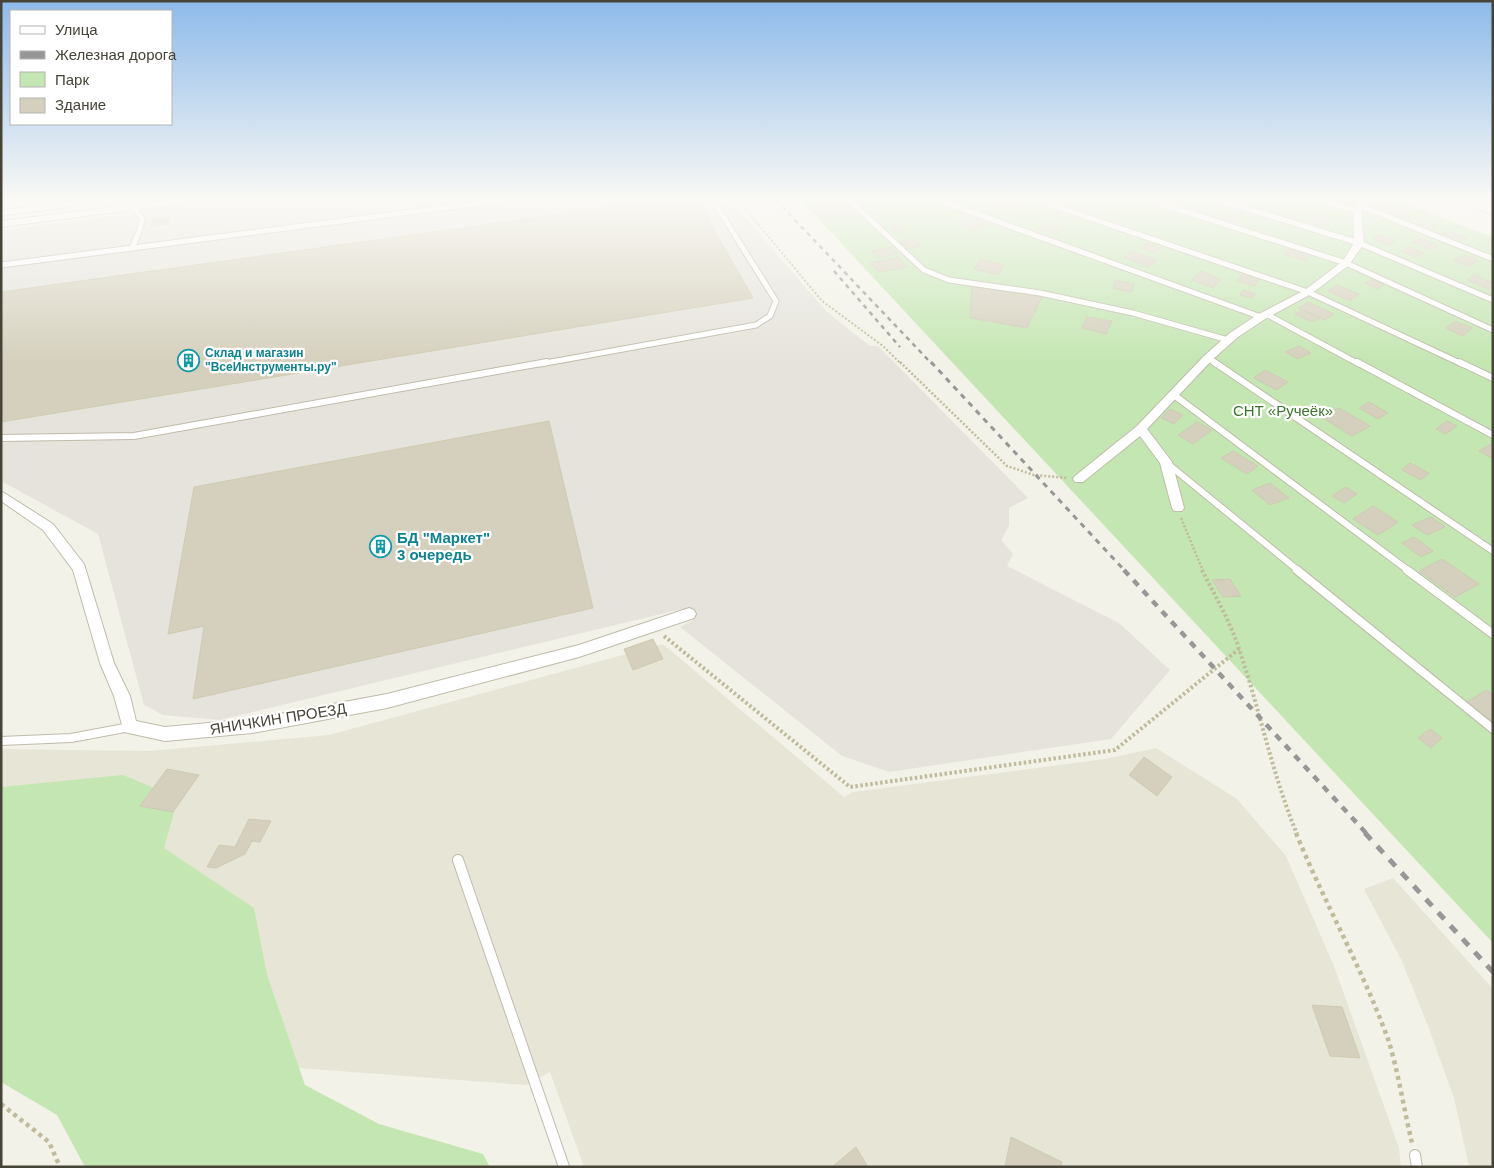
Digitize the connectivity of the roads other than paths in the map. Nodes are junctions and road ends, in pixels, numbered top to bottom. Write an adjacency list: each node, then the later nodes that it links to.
1 (82, 255): 12 (lane)
2 (747, 255): 23 (lane)
3 (907, 255): 17 (lane)
4 (1091, 255): 15 (lane)
5 (1198, 255): 13 (lane)
6 (1319, 255): 11 (lane)
7 (1352, 255): 11 (street)
8 (1386, 255): 14 (lane)
9 (1480, 255): 10 (lane)
10 (1493, 260)
11 (1346, 263): 13 (street); 16 (lane)
12 (1, 265)
13 (1308, 292): 15 (street); 19 (lane)
14 (1493, 300)
15 (1264, 316): 17 (street); 22 (lane)
16 (1493, 330)
17 (1228, 340): 18 (street)
18 (1208, 358): 20 (street); 28 (lane)
19 (1493, 378)
20 (1174, 396): 21 (street); 30 (lane)
21 (1141, 429): 24 (street); 25 (street)
22 (1493, 435)
23 (1, 438)
24 (1166, 462): 27 (street); 32 (lane)
25 (1079, 479)
26 (1, 495): 31 (street)
27 (1178, 508)
28 (1493, 551)
29 (689, 614): 31 (street, ЯНИЧКИН ПРОЕЗД)
30 (1493, 634)
31 (130, 727): 33 (lane)
32 (1493, 729)
33 (1, 741)
34 (458, 860): 36 (lane)
35 (1415, 1155): 37 (lane)
36 (564, 1167)
37 (1417, 1167)

